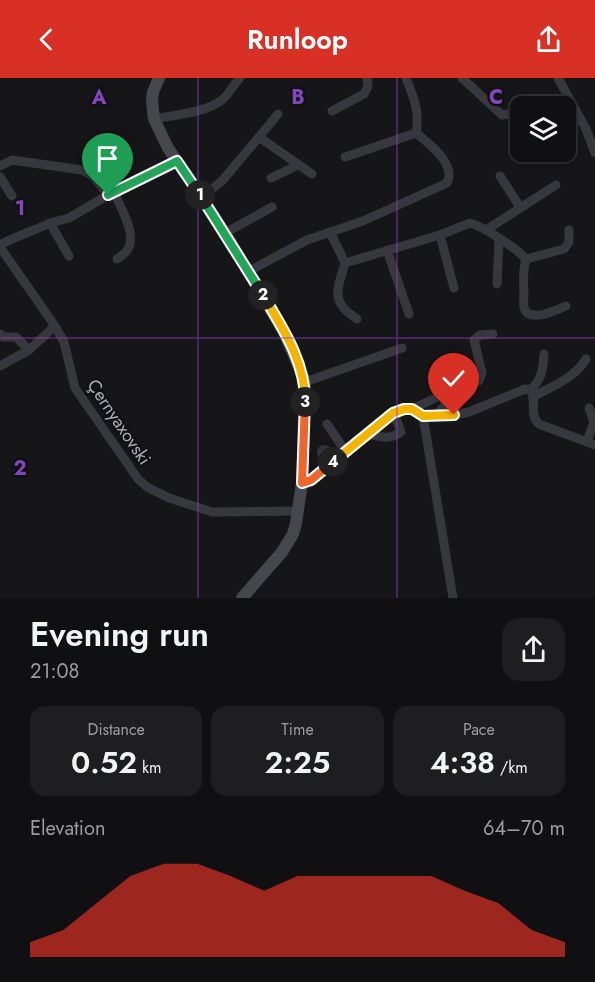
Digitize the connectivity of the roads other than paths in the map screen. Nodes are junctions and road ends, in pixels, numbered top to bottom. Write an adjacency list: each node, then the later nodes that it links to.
1 (159, 78): 10 (street)
2 (240, 78): 10 (street)
3 (367, 78): 7 (street)
4 (406, 78): 11 (street)
5 (462, 78): 9 (street)
6 (558, 78): 13 (street)
7 (332, 111)
8 (278, 114): 12 (street)
9 (510, 114)
10 (154, 119): 15 (street)
11 (416, 133): 14 (street); 31 (street)
12 (259, 137): 16 (street); 25 (street)
13 (595, 153)
14 (345, 157)
15 (177, 161): 23 (street); 25 (street)
16 (298, 165): 18 (street); 21 (street)
17 (0, 166): 23 (street)
18 (312, 174)
19 (500, 176): 27 (street)
20 (0, 177): 24 (street)
21 (271, 178)
22 (556, 184): 27 (street)
23 (111, 193): 28 (street); 38 (street)
24 (12, 196)
25 (202, 197): 32 (street)
26 (272, 207): 32 (street)
27 (520, 207): 29 (street)
28 (50, 223): 35 (street); 37 (street)
29 (486, 230): 33 (street); 34 (street)
30 (569, 230): 39 (street)
31 (330, 232): 40 (street); 41 (street)
32 (225, 233): 41 (street)
33 (440, 235): 36 (street); 43 (street)
34 (500, 240): 39 (street); 42 (street)
35 (0, 246): 47 (street, Çernyaxovski)
36 (387, 250): 40 (street); 45 (street)
37 (69, 256)
38 (117, 259)
39 (526, 259): 44 (street)
40 (345, 263): 46 (street)
41 (249, 271): 55 (street)
42 (497, 284)
43 (454, 288)
44 (566, 306)
45 (409, 314)
46 (357, 319)
47 (56, 326): 51 (street); 68 (street, Çernyaxovski)
48 (0, 334): 51 (street)
49 (493, 334): 56 (street)
50 (402, 348): 55 (street)
51 (29, 350): 54 (street)
52 (544, 354): 57 (street)
53 (586, 359): 57 (street)
54 (0, 366)
55 (305, 382): 67 (street)
56 (459, 387): 59 (street); 62 (street)
57 (532, 393): 62 (street); 65 (street)
58 (589, 408): 65 (street)
59 (412, 409): 60 (street); 61 (street)
60 (390, 415): 64 (street); 64 (street)
61 (423, 416): 62 (street); 70 (street)
62 (436, 416)
63 (327, 424): 66 (street)
64 (368, 434): 66 (street)
65 (591, 443)
66 (346, 452): 67 (street)
67 (302, 483): 68 (street)
68 (299, 512): 69 (street)
69 (247, 596)
70 (453, 598)

